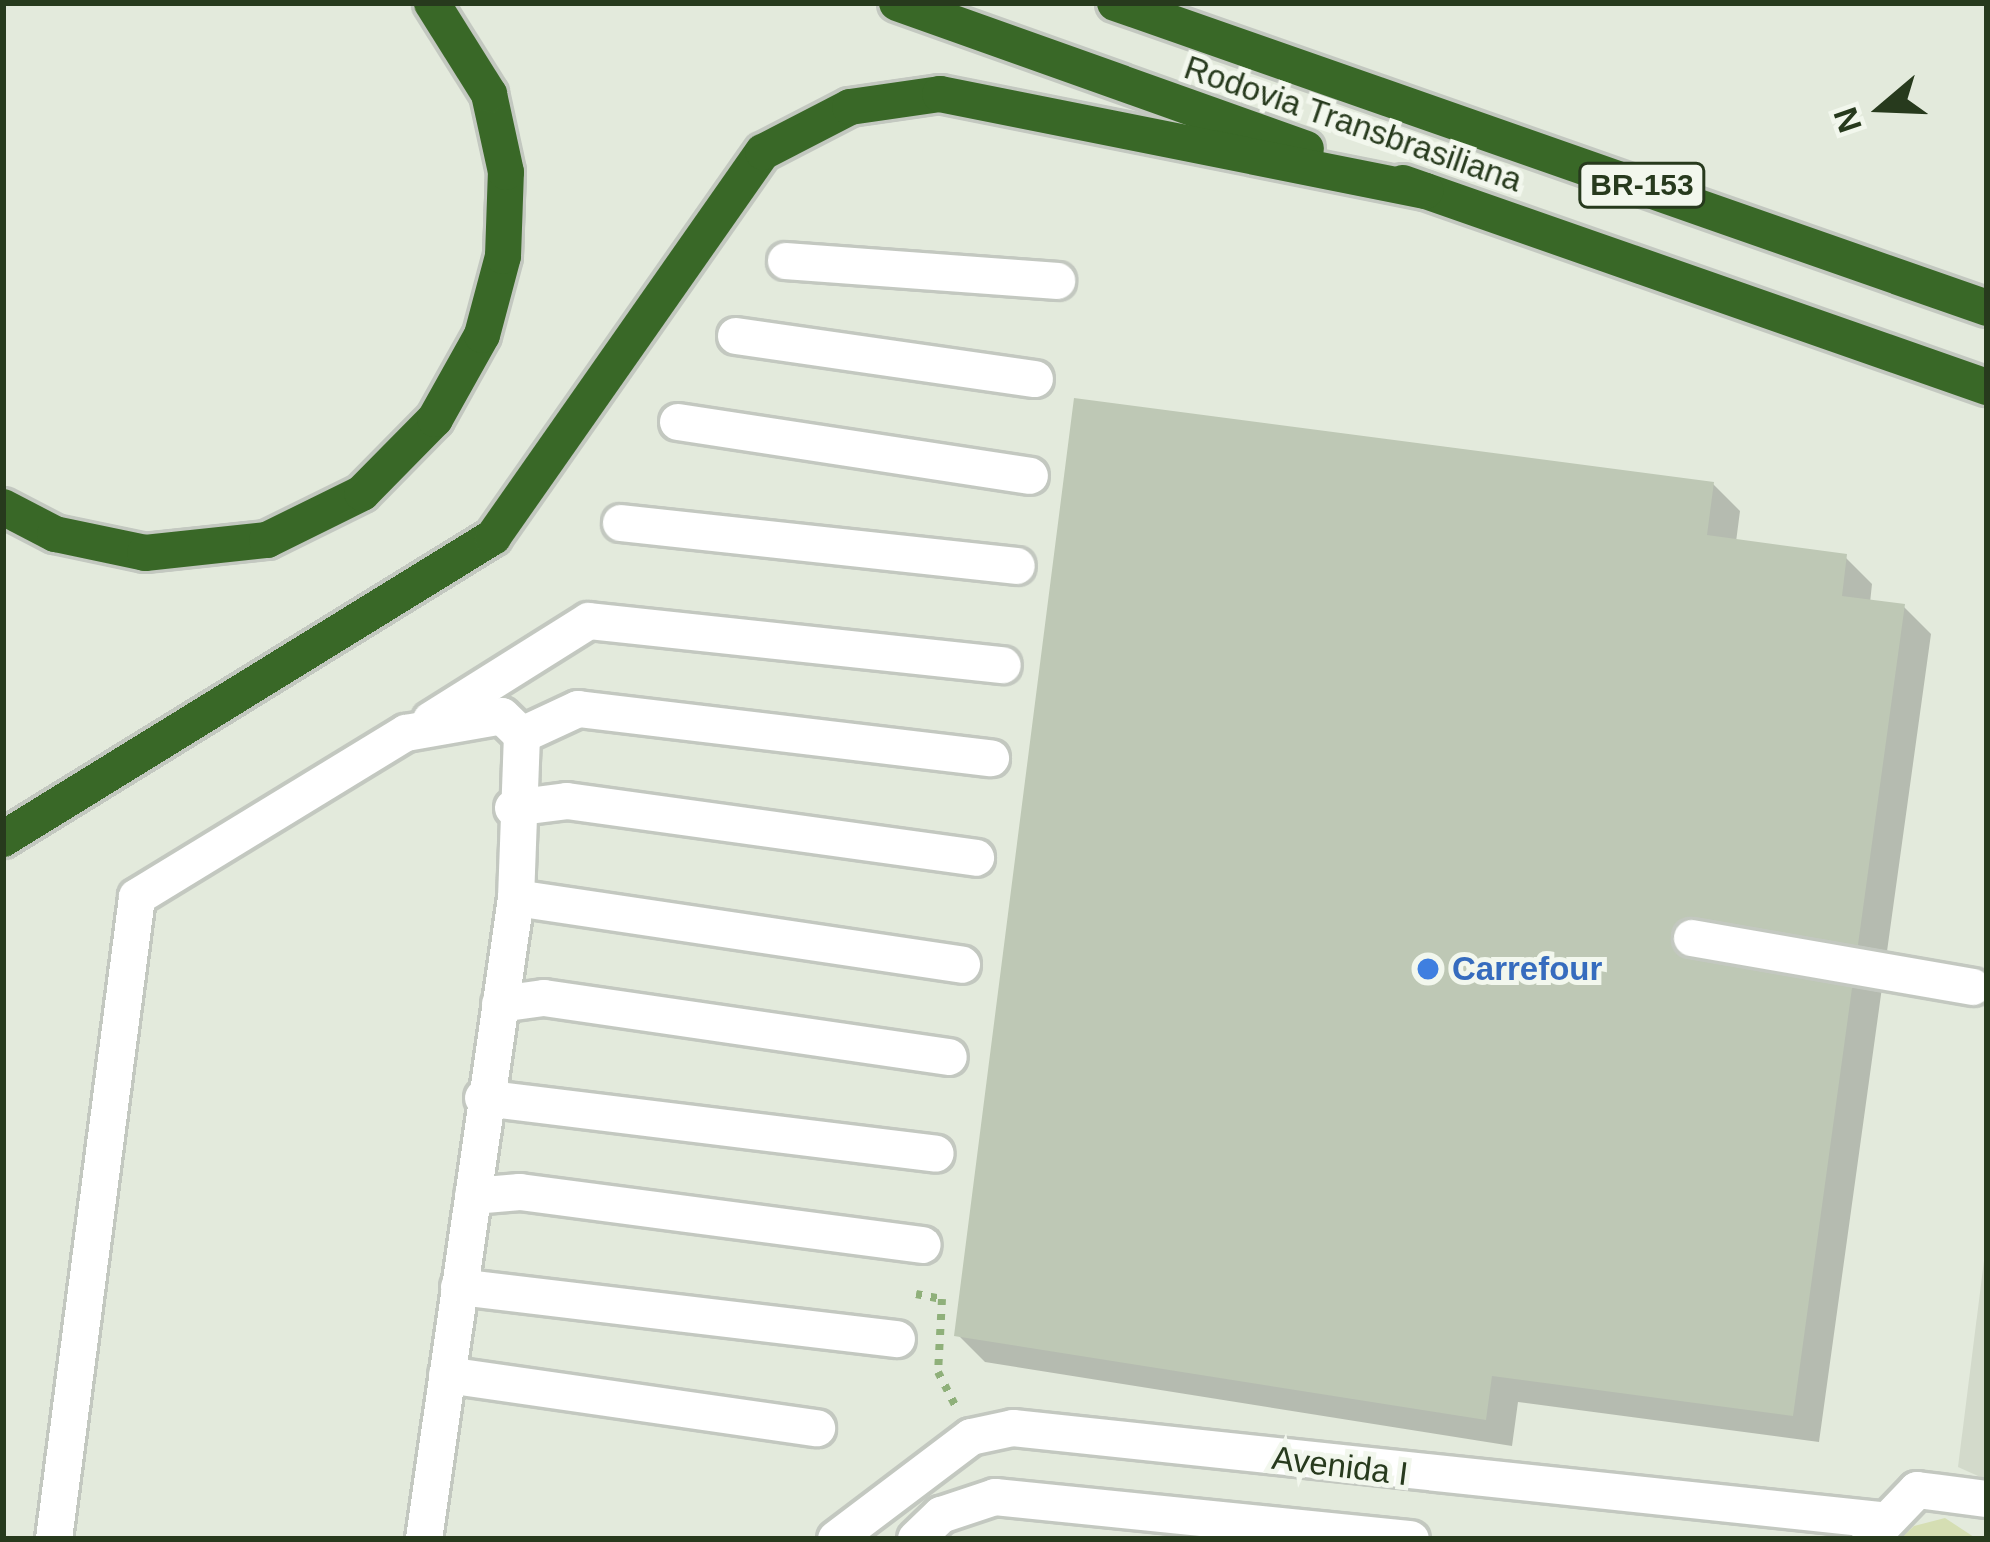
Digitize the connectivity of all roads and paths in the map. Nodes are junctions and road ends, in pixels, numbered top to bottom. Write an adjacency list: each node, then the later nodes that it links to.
1 (432, 3): 15 (highway)
2 (897, 3): 6 (highway, Rodovia Transbrasiliana / BR-153)
3 (1115, 3): 5 (highway, Rodovia Transbrasiliana / BR-153)
4 (1182, 3): 5 (highway)
5 (1297, 62): 9 (highway, Rodovia Transbrasiliana / BR-153)
6 (1425, 191): 12 (highway, Rodovia Transbrasiliana / BR-153); 23 (highway)
7 (786, 261): 8 (street)
8 (1057, 281)
9 (1987, 308)
10 (736, 336): 11 (street)
11 (1035, 380)
12 (1987, 387)
13 (678, 422): 14 (street)
14 (1030, 476)
15 (3, 507)
16 (621, 523): 17 (street)
17 (1017, 566)
18 (1003, 665): 19 (street)
19 (420, 727): 20 (street); 43 (street)
20 (522, 736): 21 (street); 22 (street)
21 (991, 758)
22 (514, 808): 24 (street); 25 (street)
23 (3, 839)
24 (976, 858)
25 (516, 898): 27 (street); 29 (street)
26 (1692, 938): 28 (street)
27 (962, 965)
28 (1973, 987)
29 (500, 1004): 30 (street); 31 (street)
30 (949, 1057)
31 (483, 1098): 32 (street); 33 (street)
32 (935, 1154)
33 (472, 1196): 34 (street); 35 (street)
34 (923, 1245)
35 (459, 1287): 37 (street); 38 (street)
36 (916, 1294): 40 (path)
37 (897, 1340)
38 (447, 1375): 39 (street); 44 (street)
39 (817, 1428)
40 (971, 1437): 42 (street, Avenida I); 45 (street)
41 (1987, 1499): 42 (street)
42 (1874, 1529)
43 (62, 1537)
44 (424, 1539)
45 (836, 1539)
46 (916, 1539): 47 (street, Avenida I)
47 (1412, 1539)

